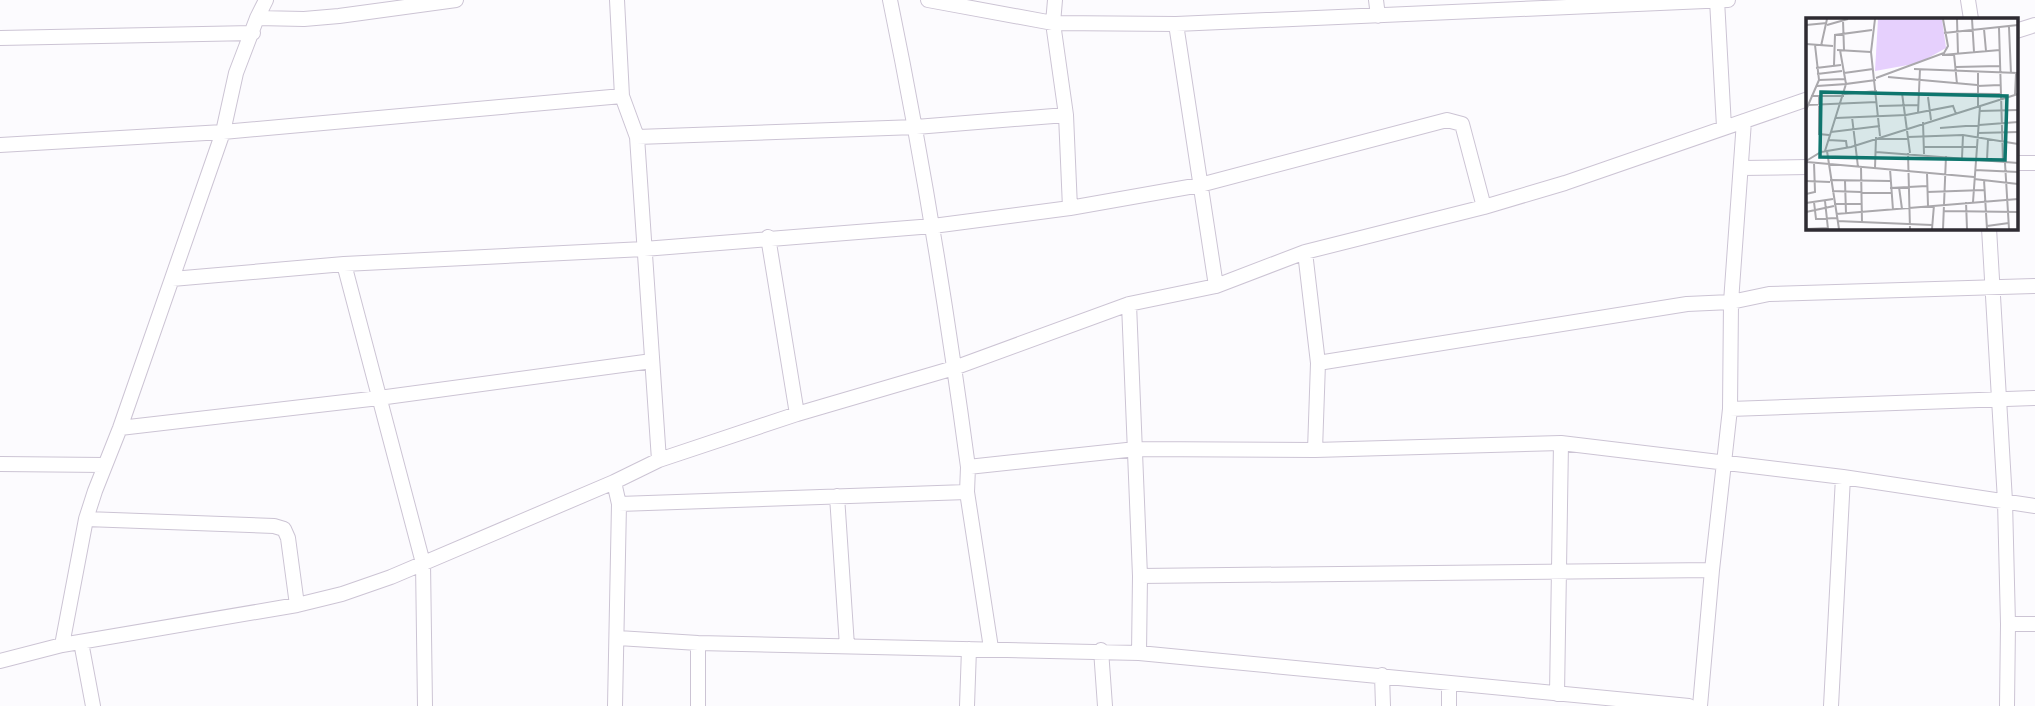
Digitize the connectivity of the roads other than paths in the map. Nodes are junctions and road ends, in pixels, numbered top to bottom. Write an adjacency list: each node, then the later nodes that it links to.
1 (266, 0): 12 (street)
2 (456, 0): 12 (street)
3 (617, 0): 20 (street)
4 (890, 0): 24 (street)
5 (928, 0): 14 (street)
6 (1055, 0): 14 (street)
7 (1376, 0): 11 (street)
8 (1717, 0): 9 (street); 11 (street); 25 (street)
9 (1728, 0)
10 (1968, 0): 13 (street)
11 (1378, 16): 15 (street)
12 (257, 18): 18 (street)
13 (1970, 18)
14 (1053, 23): 15 (street); 22 (street)
15 (1176, 24): 31 (street)
16 (2035, 24): 17 (street)
17 (2018, 30)
18 (253, 33): 19 (street); 26 (street)
19 (0, 38)
20 (622, 96): 26 (street); 27 (street)
21 (1806, 100): 23 (street)
22 (1066, 115): 24 (street); 32 (street)
23 (1744, 121): 25 (street); 29 (street)
24 (916, 127): 27 (street); 34 (street)
25 (1724, 127): 33 (street)
26 (223, 132): 28 (street); 40 (street)
27 (638, 137): 37 (street)
28 (0, 145)
29 (1742, 167): 30 (street); 44 (street)
30 (1806, 167)
31 (1200, 185): 32 (street); 33 (street); 41 (street)
32 (1070, 208): 34 (street)
33 (1484, 208): 38 (street)
34 (933, 226): 36 (street); 48 (street)
35 (1989, 229): 43 (street)
36 (768, 237): 37 (street); 53 (street)
37 (644, 248): 39 (street); 46 (street)
38 (1305, 252): 41 (street); 47 (street)
39 (344, 264): 40 (street); 49 (street)
40 (172, 279): 54 (street)
41 (1216, 286): 45 (street)
42 (2035, 286): 43 (street)
43 (1993, 287): 44 (street); 51 (street)
44 (1731, 302): 47 (street); 52 (street)
45 (1129, 304): 48 (street); 56 (street)
46 (652, 361): 49 (street); 58 (street)
47 (1318, 363): 57 (street)
48 (954, 368): 53 (street); 62 (street)
49 (379, 398): 54 (street); 71 (street)
50 (2035, 398): 51 (street)
51 (1997, 400): 52 (street); 67 (street)
52 (1730, 409): 60 (street)
53 (797, 414): 58 (street)
54 (120, 428): 61 (street)
55 (1561, 443): 57 (street); 60 (street); 73 (street)
56 (1136, 449): 57 (street); 62 (street); 74 (street)
57 (1315, 450)
58 (659, 460): 64 (street)
59 (0, 464): 61 (street)
60 (1725, 464): 63 (street); 72 (street)
61 (104, 465): 70 (street)
62 (968, 467): 65 (street)
63 (1843, 477): 67 (street); 101 (street)
64 (614, 482): 68 (street); 71 (street)
65 (967, 492): 66 (street); 83 (street)
66 (837, 496): 68 (street); 82 (street)
67 (2005, 501): 69 (street); 76 (street)
68 (618, 504): 78 (street)
69 (2035, 506)
70 (86, 519): 75 (street); 81 (street)
71 (423, 563): 75 (street); 92 (street)
72 (1712, 570): 73 (street); 100 (street)
73 (1558, 572): 74 (street); 90 (street)
74 (1140, 576): 86 (street)
75 (297, 605): 79 (street)
76 (2008, 624): 77 (street); 102 (street)
77 (2035, 624)
78 (618, 638): 80 (street); 93 (street)
79 (80, 642): 81 (street); 91 (street)
80 (698, 643): 82 (street); 94 (street)
81 (62, 645): 87 (street)
82 (847, 646): 84 (street)
83 (991, 648): 84 (street); 85 (street)
84 (969, 649): 95 (street)
85 (1101, 650): 86 (street); 96 (street)
86 (1139, 653): 88 (street)
87 (0, 661)
88 (1382, 675): 89 (street); 97 (street)
89 (1449, 683): 90 (street); 98 (street)
90 (1557, 694): 99 (street)
91 (93, 706)
92 (425, 706)
93 (615, 706)
94 (698, 706)
95 (967, 706)
96 (1105, 706)
97 (1383, 706)
98 (1449, 706)
99 (1689, 706)
100 (1700, 706)
101 (1831, 706)
102 (2007, 706)

